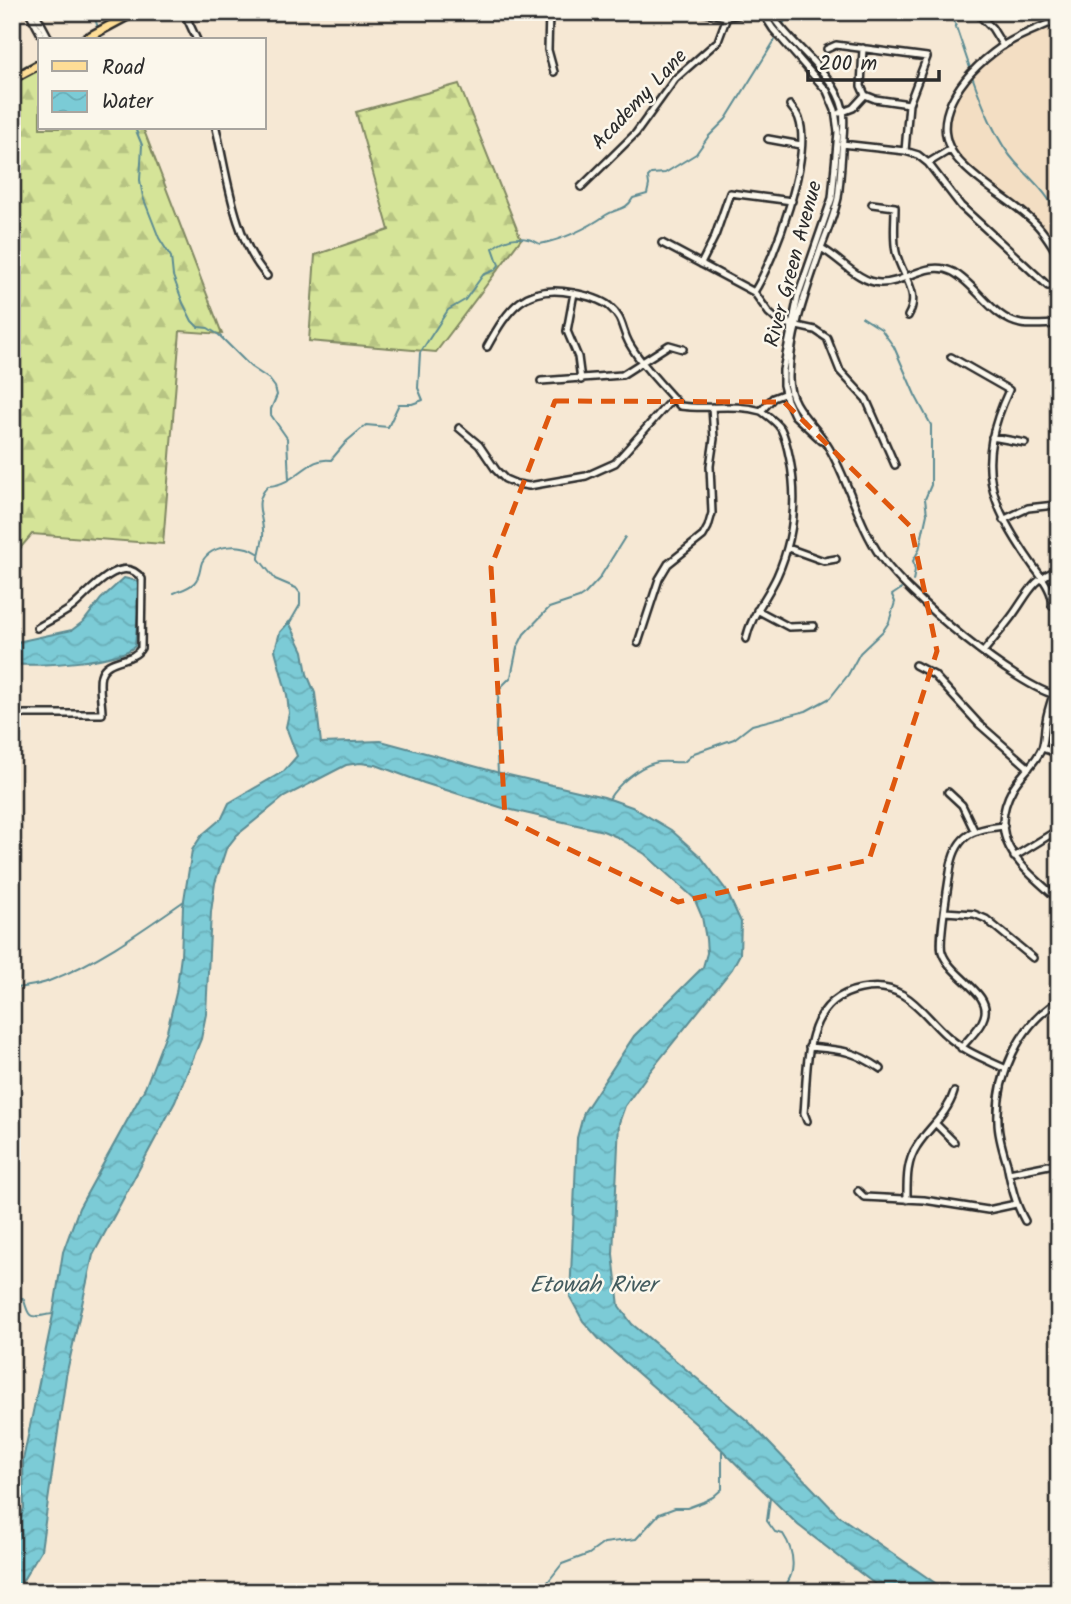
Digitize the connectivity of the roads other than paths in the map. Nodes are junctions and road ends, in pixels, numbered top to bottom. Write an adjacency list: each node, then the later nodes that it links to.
1 (29, 12): 14 (street)
2 (35, 12): 15 (street)
3 (135, 12): 16 (main road)
4 (184, 12): 17 (street)
5 (549, 12): 11 (street); 22 (street)
6 (702, 12): 12 (street)
7 (750, 12): 12 (street)
8 (762, 12): 28 (street, River Green Avenue)
9 (770, 12): 27 (street, River Green Avenue)
10 (975, 12): 18 (street)
11 (534, 13)
12 (727, 17): 36 (street, Academy Lane)
13 (1059, 19): 18 (street)
14 (43, 38)
15 (49, 38)
16 (87, 38)
17 (196, 38)
18 (1003, 46): 33 (street)
19 (863, 48): 20 (street); 24 (street); 25 (street)
20 (827, 49)
21 (38, 65): 23 (main road)
22 (554, 72)
23 (12, 79)
24 (865, 95): 25 (street); 27 (street)
25 (909, 104): 34 (street)
26 (790, 105): 32 (street)
27 (843, 113): 28 (street); 31 (street, River Green Avenue)
28 (836, 114): 40 (street, River Green Avenue)
29 (216, 130): 43 (street)
30 (768, 139): 32 (street)
31 (842, 144): 34 (street); 40 (street, River Green Avenue)
32 (801, 145): 37 (street)
33 (951, 149): 35 (street); 41 (street)
34 (905, 151): 35 (street)
35 (928, 163): 45 (street)
36 (580, 187)
37 (792, 201): 42 (street); 46 (street)
38 (872, 204): 44 (street)
39 (662, 243): 42 (street)
40 (818, 247): 44 (street); 50 (street, River Green Avenue)
41 (1059, 257)
42 (701, 264): 46 (street)
43 (267, 276)
44 (905, 276): 48 (street); 49 (street)
45 (1048, 286)
46 (754, 292): 50 (street)
47 (574, 293): 51 (street); 54 (street); 55 (street)
48 (908, 316)
49 (1059, 324)
50 (795, 325): 57 (street, River Green Avenue); 64 (street)
51 (487, 347)
52 (683, 349): 54 (street)
53 (951, 357): 62 (street)
54 (642, 361): 55 (street); 58 (street)
55 (580, 380): 56 (street)
56 (541, 382)
57 (787, 392): 60 (street); 77 (street)
58 (673, 398): 59 (street); 61 (street)
59 (712, 407): 60 (street); 76 (street)
60 (761, 411): 67 (street)
61 (459, 428)
62 (992, 438): 63 (street); 66 (street)
63 (1025, 443)
64 (895, 465)
65 (1055, 505): 66 (street)
66 (1003, 520): 70 (street)
67 (788, 548): 68 (street); 72 (street)
68 (836, 559)
69 (1059, 570): 70 (street)
70 (1041, 577): 71 (street); 77 (street)
71 (1052, 606)
72 (757, 610): 73 (street); 75 (street)
73 (814, 626)
74 (37, 628): 80 (street)
75 (746, 639)
76 (639, 643)
77 (983, 652): 79 (street)
78 (915, 665): 83 (street)
79 (1056, 696): 81 (street)
80 (12, 719)
81 (1042, 748): 82 (street); 83 (street)
82 (1059, 754)
83 (1029, 768): 85 (street)
84 (948, 792): 86 (street)
85 (1004, 826): 86 (street); 88 (street)
86 (974, 830): 90 (street)
87 (1056, 831): 88 (street)
88 (1014, 857): 89 (street)
89 (1059, 900)
90 (945, 912): 91 (street); 94 (street)
91 (1033, 958)
92 (1059, 1001): 96 (street)
93 (810, 1047): 94 (street); 95 (street); 98 (street)
94 (961, 1048): 96 (street)
95 (881, 1069)
96 (1006, 1069): 102 (street)
97 (954, 1092): 99 (street)
98 (807, 1121)
99 (936, 1124): 100 (street); 104 (street)
100 (954, 1142)
101 (1059, 1163): 102 (street)
102 (1009, 1173): 105 (street)
103 (858, 1191): 104 (street)
104 (906, 1200): 105 (street)
105 (1016, 1204): 106 (street)
106 (1025, 1221)

